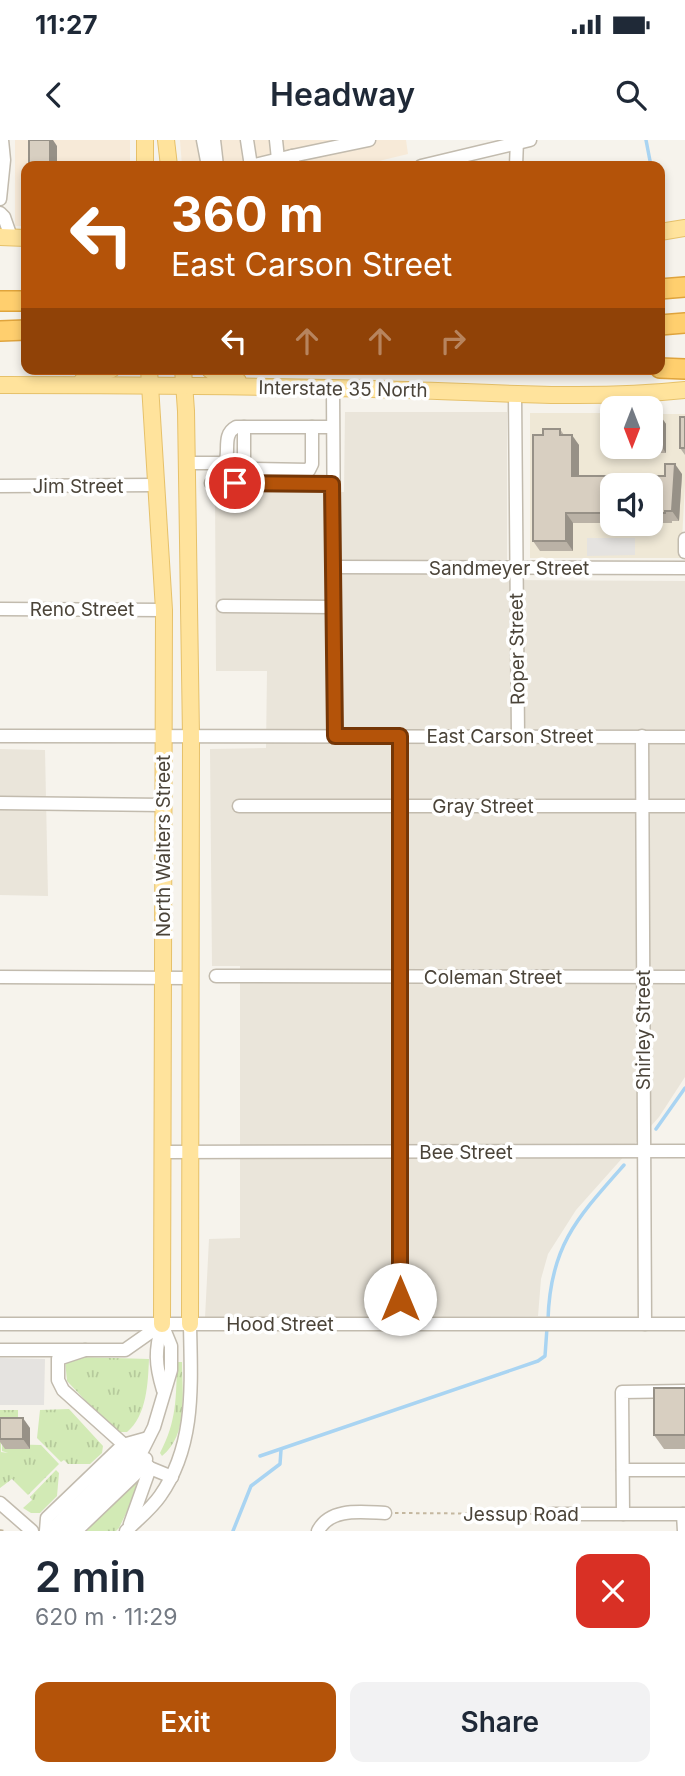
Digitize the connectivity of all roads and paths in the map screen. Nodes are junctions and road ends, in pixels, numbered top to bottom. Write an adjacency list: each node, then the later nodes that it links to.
1 (2, 140): 23 (street)
2 (145, 140): 14 (main road)
3 (166, 140): 15 (main road)
4 (203, 140): 16 (street)
5 (214, 140): 17 (street)
6 (247, 140): 18 (street)
7 (276, 140): 13 (street)
8 (369, 140): 10 (street)
9 (530, 140): 11 (street)
10 (345, 142): 12 (street)
11 (517, 142): 21 (street); 22 (street)
12 (320, 145): 20 (street)
13 (278, 159): 19 (street); 20 (street)
14 (145, 161)
15 (168, 161)
16 (207, 161)
17 (216, 161)
18 (250, 161)
19 (270, 161)
20 (293, 161)
21 (459, 161)
22 (516, 161)
23 (0, 199)
24 (0, 213): 27 (street)
25 (685, 228): 26 (main road)
26 (665, 231)
27 (13, 237)
28 (685, 287): 29 (highway)
29 (665, 289)
30 (0, 301): 31 (highway)
31 (21, 301)
32 (685, 323): 33 (highway)
33 (665, 325)
34 (21, 330): 35 (highway)
35 (0, 331)
36 (665, 368): 37 (highway)
37 (685, 369)
38 (96, 375): 43 (main road)
39 (221, 375): 44 (main road)
40 (150, 377): 41 (main road, Interstate 35 North); 43 (main road, Interstate 35 North); 54 (main road, North Walters Street)
41 (183, 377): 44 (main road, Interstate 35 North); 51 (main road, North Walters Street)
42 (0, 385): 43 (main road, Interstate 35 North)
43 (70, 385)
44 (272, 387): 45 (main road, Interstate 35 North)
45 (332, 388): 47 (main road, Interstate 35 North); 50 (street)
46 (685, 390): 47 (main road, Interstate 35 North)
47 (515, 394): 59 (street, Roper Street)
48 (244, 427): 49 (street); 49 (street); 51 (street)
49 (312, 427): 50 (street)
50 (332, 427): 53 (street)
51 (186, 463): 67 (main road, North Walters Street)
52 (211, 483): 53 (street)
53 (332, 484): 58 (street)
54 (156, 485): 55 (street, Jim Street); 64 (main road, North Walters Street)
55 (0, 486)
56 (685, 539): 57 (street)
57 (685, 552)
58 (333, 567): 59 (street, Sandmeyer Street); 62 (street)
59 (516, 568): 60 (street, Sandmeyer Street); 70 (street, Roper Street)
60 (685, 568)
61 (223, 606): 62 (street)
62 (332, 607): 68 (street)
63 (0, 609): 64 (street, Reno Street)
64 (164, 610): 66 (main road, North Walters Street)
65 (0, 736): 66 (street, East Carson Street)
66 (164, 736): 67 (street, East Carson Street); 74 (main road, North Walters Street)
67 (191, 736): 68 (street, East Carson Street); 84 (main road, North Walters Street)
68 (335, 736): 69 (street, East Carson Street)
69 (400, 736): 70 (street, East Carson Street); 76 (street)
70 (518, 736): 71 (street, East Carson Street)
71 (642, 736): 72 (street, East Carson Street); 78 (street, Shirley Street)
72 (685, 737)
73 (0, 803): 74 (street)
74 (163, 804): 83 (main road, North Walters Street)
75 (239, 806): 76 (street, Gray Street)
76 (400, 806): 78 (street, Gray Street); 85 (street)
77 (685, 806): 78 (street, Gray Street)
78 (642, 807): 81 (street, Shirley Street)
79 (216, 976): 85 (street, Coleman Street)
80 (0, 977): 83 (street)
81 (643, 977): 82 (street, Coleman Street); 85 (street, Coleman Street); 86 (street, Shirley Street)
82 (685, 977)
83 (163, 978): 84 (street); 88 (main road, North Walters Street)
84 (191, 978): 89 (main road, North Walters Street)
85 (401, 978): 90 (street)
86 (644, 1151): 87 (street, Bee Street); 90 (street, Bee Street); 95 (street, Shirley Street)
87 (685, 1151)
88 (163, 1152): 89 (street, Bee Street); 93 (main road, North Walters Street)
89 (190, 1152): 90 (street, Bee Street); 94 (main road, North Walters Street)
90 (400, 1153): 91 (street)
91 (400, 1323): 94 (street, Hood Street); 95 (street, Hood Street)
92 (0, 1324): 93 (street, Hood Street)
93 (162, 1324): 94 (street, Hood Street); 98 (street); 100 (street)
94 (190, 1324): 104 (street)
95 (645, 1324): 96 (street, Hood Street)
96 (685, 1324)
97 (0, 1350): 98 (street)
98 (85, 1350): 101 (street)
99 (685, 1391): 102 (street)
100 (148, 1438): 101 (street); 101 (street)
101 (137, 1458): 104 (street); 112 (street); 115 (street); 116 (street); 117 (street)
102 (623, 1470): 103 (street); 108 (street)
103 (685, 1470)
104 (172, 1476): 112 (street)
105 (0, 1503): 114 (street)
106 (385, 1513): 107 (path, Jessup Road); 110 (street)
107 (551, 1514): 108 (street, Jessup Road)
108 (623, 1514): 109 (street, Jessup Road)
109 (684, 1514): 118 (street)
110 (319, 1529)
111 (0, 1530): 113 (path)
112 (128, 1530)
113 (5, 1531)
114 (32, 1531)
115 (48, 1531)
116 (63, 1531)
117 (76, 1531)
118 (684, 1531)

